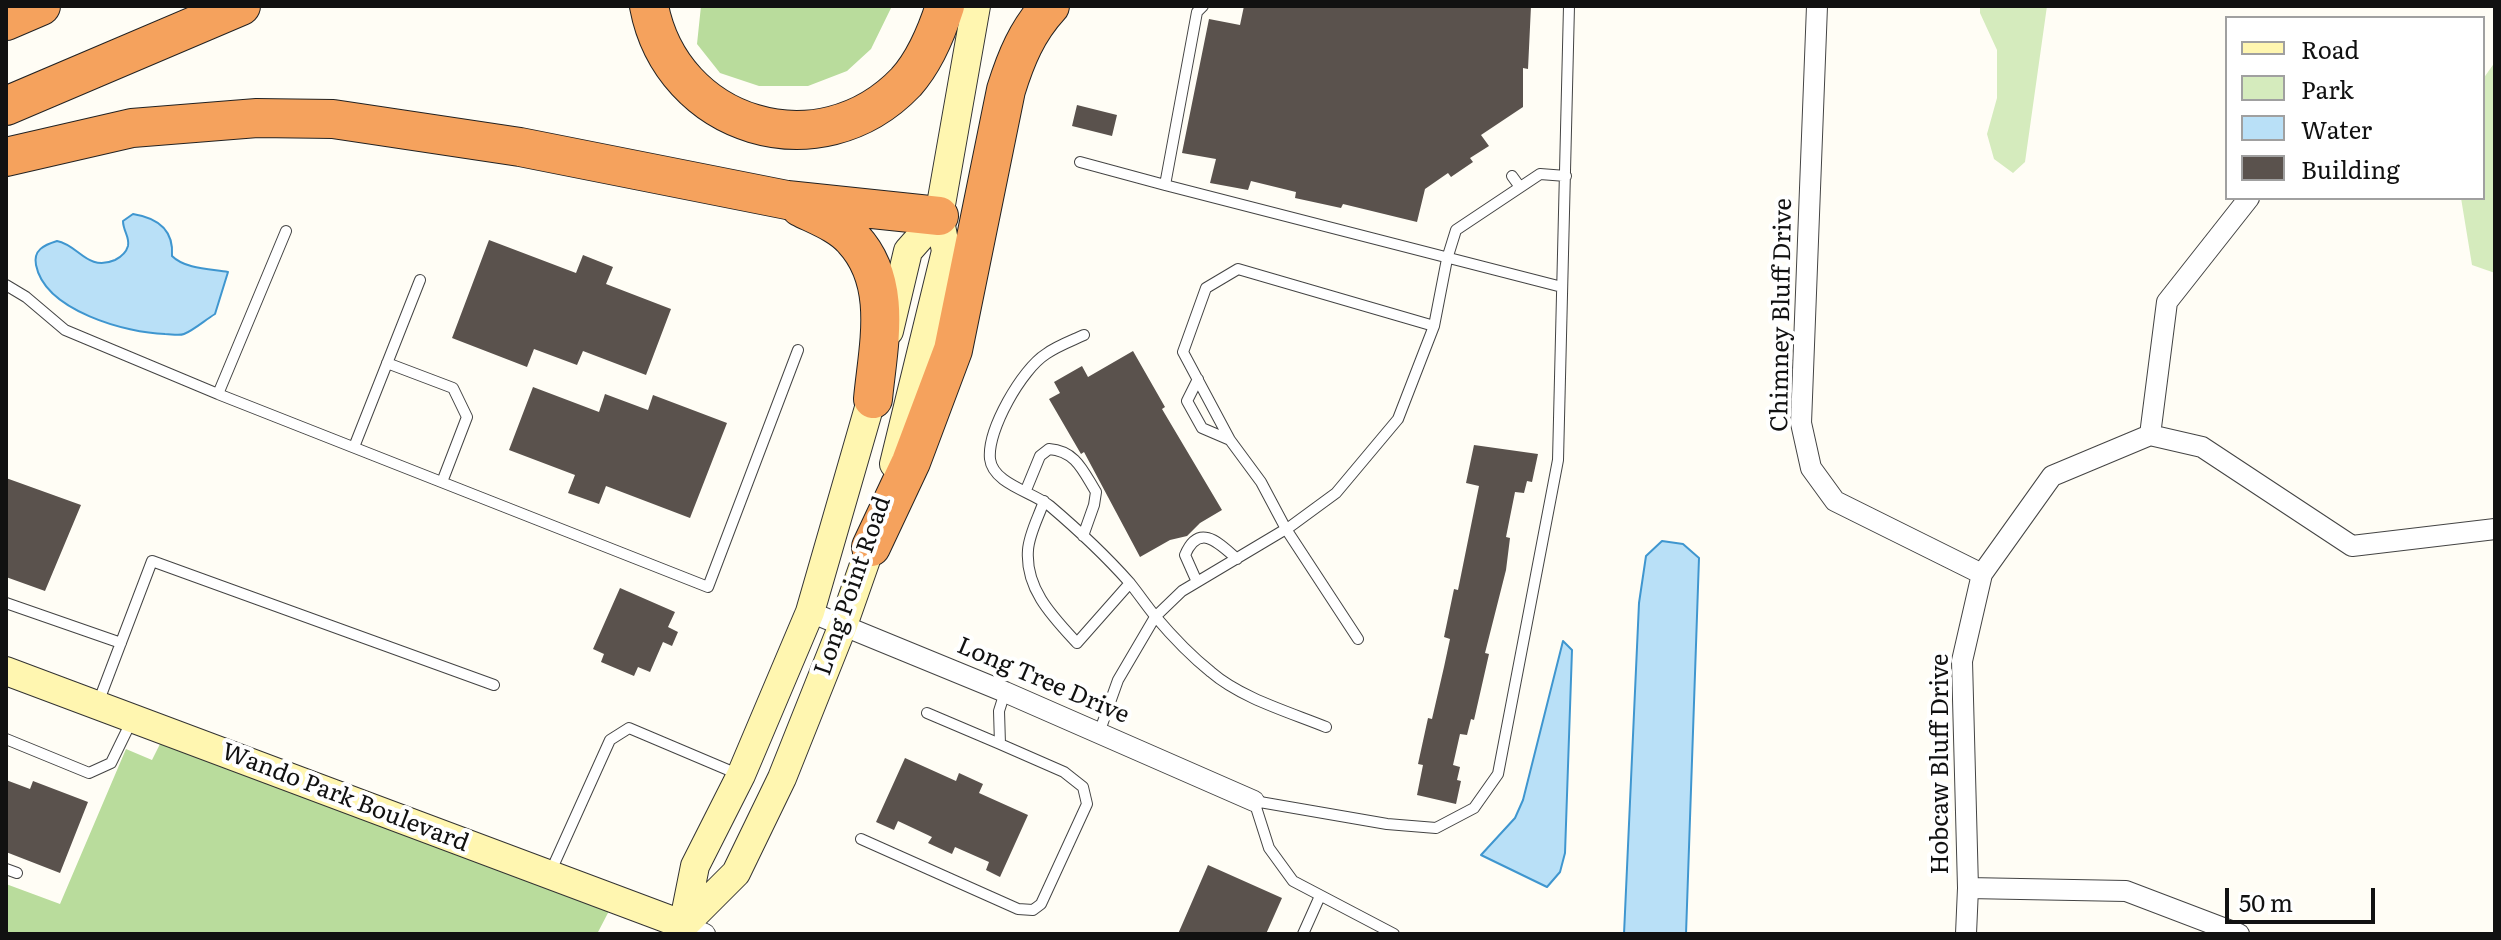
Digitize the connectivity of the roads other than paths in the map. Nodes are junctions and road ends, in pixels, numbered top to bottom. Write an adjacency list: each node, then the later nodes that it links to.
1 (41, 6): 10 (highway)
2 (241, 6): 11 (highway)
3 (649, 6): 4 (highway)
4 (945, 6)
5 (976, 6): 21 (main road, Long Point Road)
6 (1050, 6): 44 (highway)
7 (1203, 6): 16 (lane)
8 (1569, 6): 15 (lane)
9 (1817, 6): 46 (street, Chimney Bluff Drive)
10 (6, 21)
11 (6, 106)
12 (6, 157): 18 (highway)
13 (1080, 162): 16 (lane)
14 (1512, 176): 17 (lane)
15 (1566, 176): 17 (lane); 27 (lane)
16 (1165, 185): 24 (lane)
17 (1520, 187): 22 (lane)
18 (787, 200): 21 (highway); 34 (highway)
19 (2247, 200): 35 (street)
20 (1463, 209): 22 (lane)
21 (939, 216): 34 (main road, Long Point Road); 44 (main road, Long Point Road)
22 (1471, 220): 24 (lane)
23 (286, 231): 33 (lane)
24 (1447, 259): 27 (lane); 28 (lane)
25 (420, 280): 31 (lane)
26 (6, 285): 33 (lane)
27 (1562, 287): 66 (lane)
28 (1434, 326): 32 (lane); 41 (lane)
29 (1084, 335): 39 (lane)
30 (798, 350): 38 (lane)
31 (387, 363): 37 (lane); 38 (lane)
32 (1198, 379): 36 (lane); 36 (lane)
33 (218, 394): 37 (lane)
34 (873, 399): 50 (main road, Long Point Road)
35 (2150, 435): 42 (street); 46 (street, Hobcaw Bluff Drive)
36 (1230, 440): 41 (lane)
37 (354, 447): 38 (lane)
38 (442, 482)
39 (1026, 490): 40 (lane); 43 (lane)
40 (1044, 501): 43 (lane); 48 (lane)
41 (1286, 529): 45 (lane); 53 (lane)
42 (2495, 529)
43 (1083, 536): 48 (lane)
44 (871, 547): 52 (main road, Long Point Road)
45 (1237, 559): 47 (lane); 47 (lane)
46 (1982, 574): 69 (street, Hobcaw Bluff Drive)
47 (1197, 582): 51 (lane)
48 (1130, 583): 51 (lane)
49 (6, 603): 54 (lane)
50 (810, 612): 52 (street, Long Tree Drive); 65 (main road, Long Point Road)
51 (1155, 617): 61 (lane); 62 (lane)
52 (843, 625): 57 (street, Long Tree Drive); 72 (main road, Long Point Road)
53 (1358, 639)
54 (121, 643): 56 (lane); 58 (lane)
55 (6, 671): 58 (main road, Wando Park Boulevard)
56 (494, 685)
57 (1005, 692): 62 (street, Long Tree Drive); 64 (lane)
58 (97, 705): 60 (main road, Wando Park Boulevard)
59 (927, 713): 64 (lane)
60 (133, 718): 63 (lane); 68 (main road, Wando Park Boulevard)
61 (1326, 727)
62 (1099, 733): 66 (street, Long Tree Drive)
63 (6, 739)
64 (1000, 744): 67 (lane)
65 (741, 775): 68 (lane); 72 (main road, Long Point Road)
66 (1254, 801): 70 (lane)
67 (861, 839)
68 (550, 875): 72 (main road, Wando Park Boulevard)
69 (1968, 888): 76 (street, Hobcaw Bluff Drive); 77 (street)
70 (1320, 896): 71 (lane); 73 (lane)
71 (1370, 922): 74 (lane); 75 (lane)
72 (689, 931)
73 (1303, 934)
74 (1365, 934)
75 (1394, 934)
76 (1966, 934)
77 (2239, 934)

